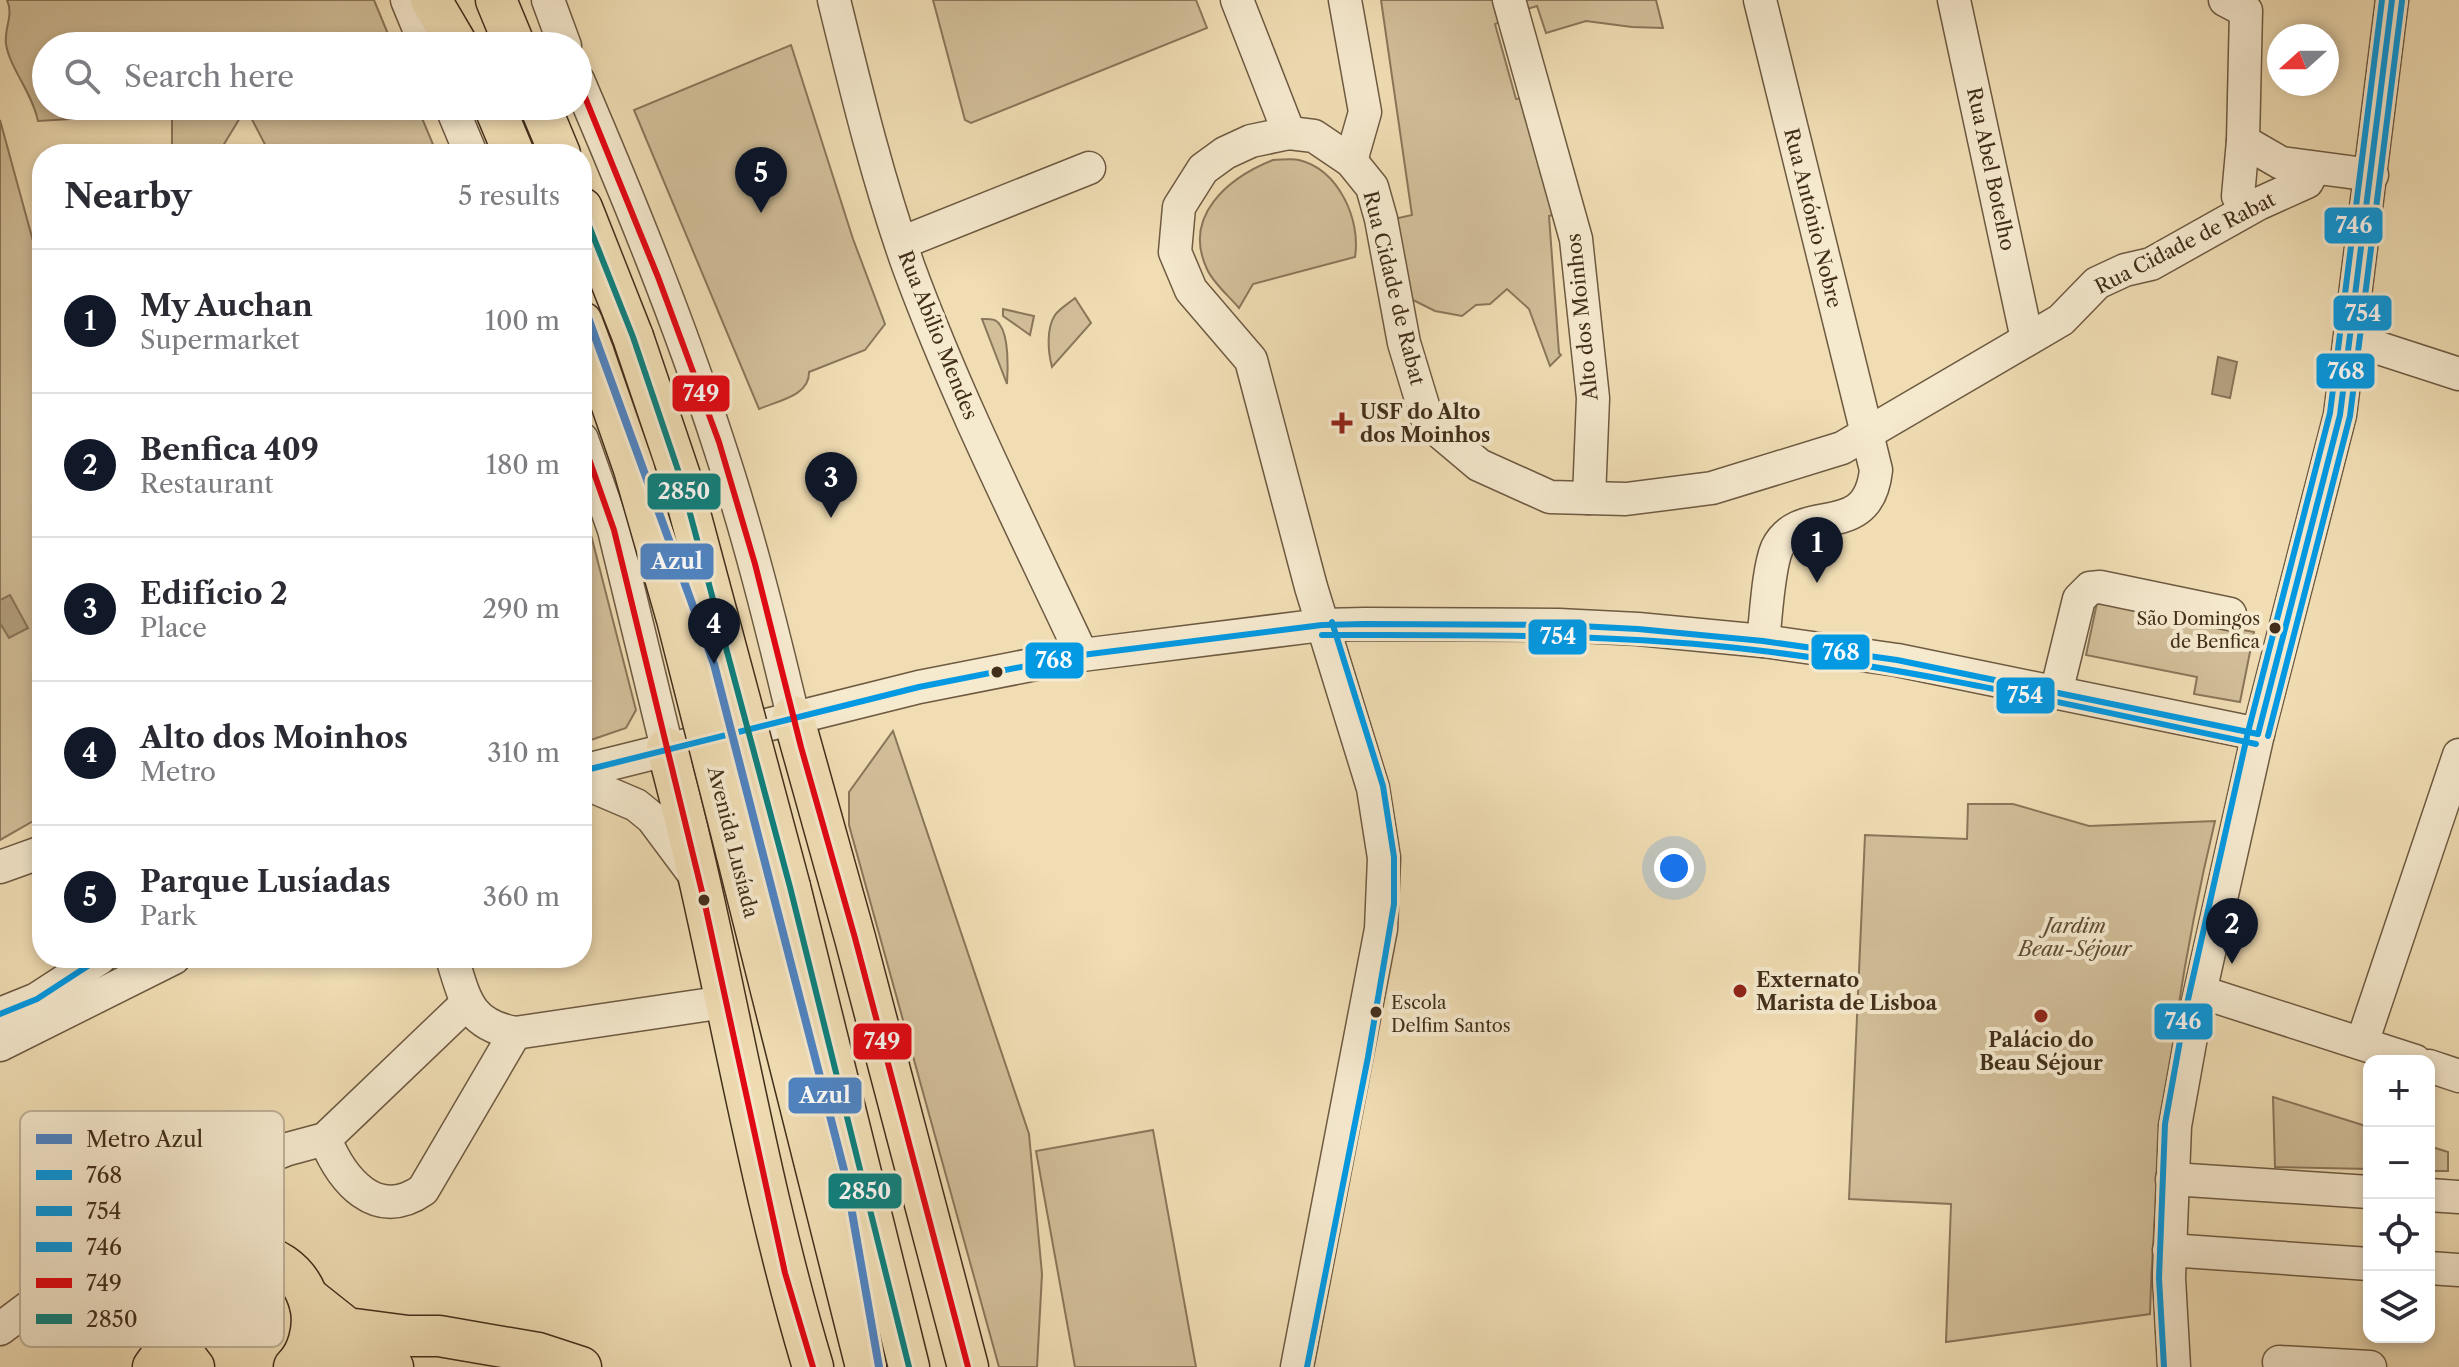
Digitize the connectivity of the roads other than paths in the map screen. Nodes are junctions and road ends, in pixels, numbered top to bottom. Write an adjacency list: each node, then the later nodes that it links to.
1 (407, 0): 15 (street)
2 (431, 0): 16 (main road)
3 (450, 0): 17 (main road)
4 (496, 0): 18 (main road)
5 (515, 0): 19 (main road)
6 (548, 0): 20 (street)
7 (834, 0): 36 (street, Rua Abílio Mendes)
8 (1237, 0): 25 (street)
9 (1345, 0): 30 (street)
10 (1509, 0): 43 (street, Alto dos Moinhos)
11 (1760, 0): 41 (street, Rua António Nobre)
12 (1954, 0): 37 (street, Rua Abel Botelho)
13 (2392, 0): 33 (street)
14 (2236, 5): 26 (street, Rua Cidade de Rabat)
15 (420, 32)
16 (450, 32)
17 (463, 32)
18 (509, 32)
19 (521, 32)
20 (560, 32)
21 (592, 114): 49 (street)
22 (457, 120): 27 (street)
23 (500, 120): 28 (main road)
24 (546, 120): 29 (main road)
25 (1289, 133): 30 (street, Rua Cidade de Rabat); 45 (street, Rua Cidade de Rabat)
26 (2243, 141): 32 (street, Rua Cidade de Rabat); 34 (street, Rua Cidade de Rabat)
27 (467, 144)
28 (510, 144)
29 (556, 144)
30 (1351, 161): 43 (street, Rua Cidade de Rabat)
31 (1089, 168): 36 (street)
32 (2314, 169): 33 (street, Rua Cidade de Rabat); 37 (street, Rua Cidade de Rabat)
33 (2361, 173): 38 (street)
34 (2238, 196)
35 (592, 233): 58 (main road, bridge)
36 (901, 243): 47 (street, Rua Abílio Mendes)
37 (2027, 339): 41 (street, Rua Cidade de Rabat)
38 (2351, 339): 40 (street); 50 (street)
39 (592, 349): 69 (main road, Avenida Lusíada, bridge)
40 (2459, 374)
41 (1866, 436): 43 (street, Rua Cidade de Rabat); 46 (street, Rua António Nobre)
42 (592, 467): 51 (street)
43 (1589, 498)
44 (2230, 614): 48 (street)
45 (1322, 625): 46 (street); 47 (street); 104 (street, Rua Cidade de Rabat)
46 (1763, 641): 48 (street)
47 (1082, 655): 49 (street)
48 (2056, 693): 50 (street)
49 (793, 716): 51 (street); 103 (main road)
50 (2258, 734): 63 (street)
51 (667, 748): 53 (street); 57 (main road)
52 (2459, 755): 70 (street)
53 (592, 768)
54 (592, 786): 57 (street)
55 (32, 856): 56 (street)
56 (0, 867)
57 (700, 883): 65 (main road)
58 (807, 959): 101 (main road); 102 (main road)
59 (62, 968): 64 (street)
60 (85, 968): 67 (street)
61 (154, 968): 71 (street)
62 (455, 968): 66 (street)
63 (2201, 992): 70 (street); 77 (street)
64 (0, 1001)
65 (725, 1002): 68 (street); 86 (main road)
66 (466, 1004): 68 (street); 75 (street)
67 (0, 1014)
68 (515, 1033): 75 (street)
69 (784, 1038): 99 (main road); 100 (main road, Avenida Lusíada)
70 (2362, 1043): 72 (street)
71 (0, 1045)
72 (2397, 1055)
73 (2435, 1068): 74 (street)
74 (2459, 1076)
75 (325, 1139): 76 (street)
76 (284, 1151)
77 (2172, 1179): 78 (street); 81 (street)
78 (2363, 1192)
79 (2435, 1195): 80 (street)
80 (2459, 1197)
81 (2169, 1250): 82 (street); 105 (street)
82 (2363, 1264)
83 (284, 1266): 87 (main road)
84 (2435, 1268): 85 (street)
85 (2459, 1270)
86 (785, 1273): 97 (main road); 98 (main road)
87 (308, 1297): 91 (main road); 93 (main road)
88 (20, 1314): 89 (street)
89 (0, 1329)
90 (186, 1351): 94 (main road)
91 (401, 1351): 93 (main road); 95 (main road); 96 (main road)
92 (2279, 1362): 106 (street)
93 (296, 1365)
94 (153, 1367)
95 (517, 1367)
96 (581, 1367)
97 (789, 1367)
98 (813, 1367)
99 (838, 1367)
100 (866, 1367)
101 (909, 1367)
102 (925, 1367)
103 (968, 1367)
104 (1297, 1367)
105 (2174, 1367)
106 (2370, 1367)

